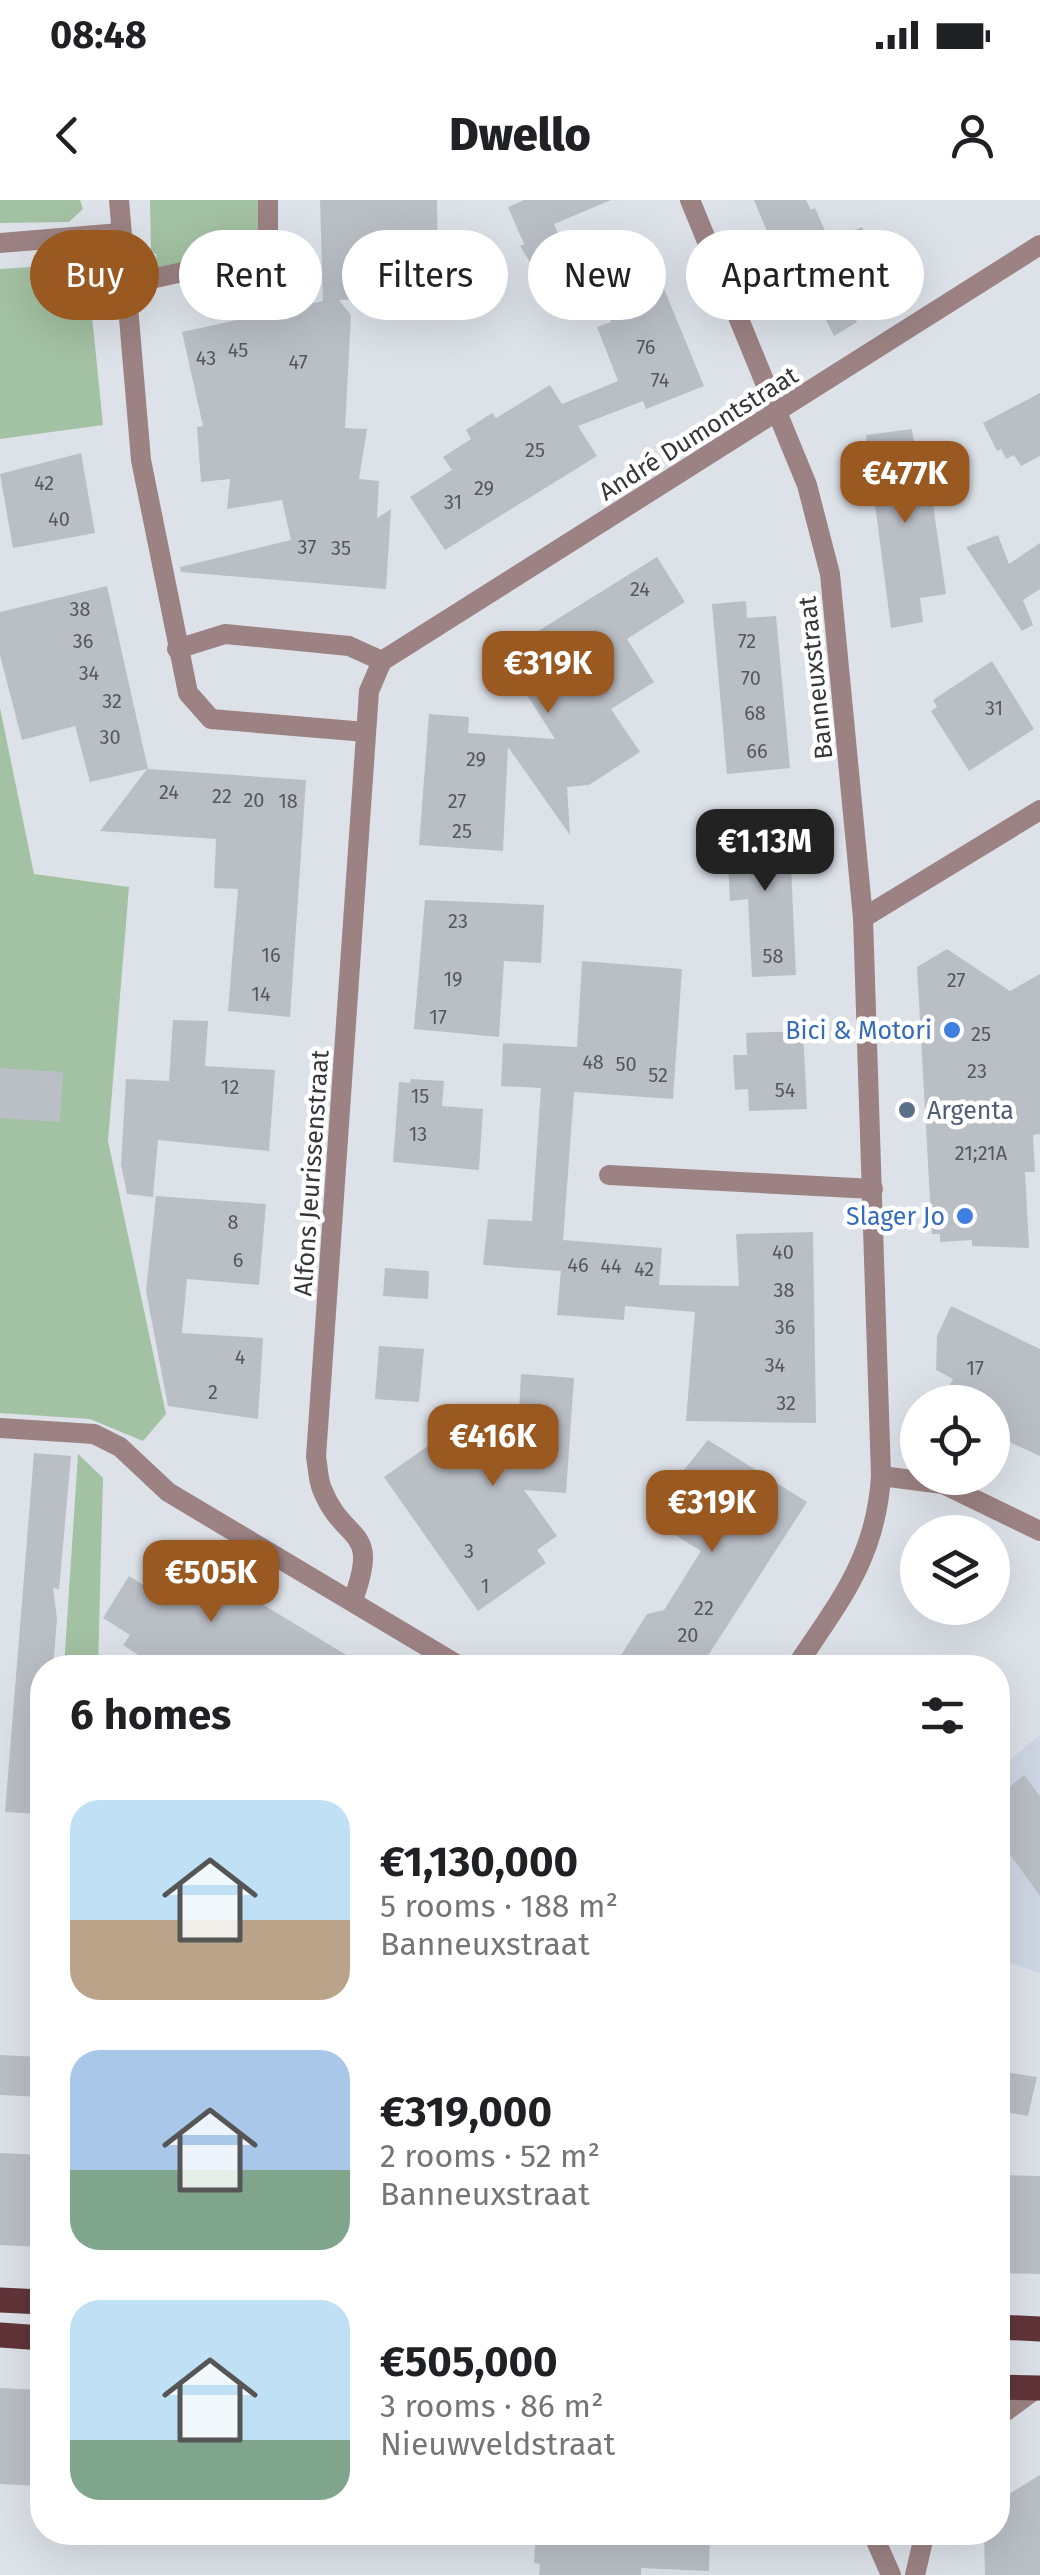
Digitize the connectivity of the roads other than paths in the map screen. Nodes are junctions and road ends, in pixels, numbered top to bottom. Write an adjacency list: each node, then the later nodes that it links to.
1 (119, 200): 4 (street)
2 (268, 200): 8 (street)
3 (690, 200): 10 (street, Banneuxstraat)
4 (120, 230)
5 (30, 240): 6 (street)
6 (0, 243)
7 (1040, 245): 10 (street, André Dumontstraat)
8 (159, 276)
9 (126, 320): 11 (street)
10 (776, 414): 12 (street, André Dumontstraat); 15 (street, Banneuxstraat)
11 (177, 649): 12 (street); 13 (street)
12 (382, 661): 13 (street, Alfons Jeurissenstraat)
13 (366, 732): 21 (street, Alfons Jeurissenstraat)
14 (1040, 810): 15 (street)
15 (863, 918): 17 (street, Banneuxstraat)
16 (609, 1175): 17 (street)
17 (873, 1189): 19 (street, Banneuxstraat)
18 (0, 1428): 21 (street)
19 (881, 1476): 20 (street); 23 (street, Banneuxstraat)
20 (1040, 1530)
21 (353, 1600): 22 (street)
22 (442, 1655)
23 (804, 1655)
24 (0, 2300): 25 (main road)
25 (30, 2301)
26 (1010, 2327): 27 (main road)
27 (1040, 2329)
28 (0, 2336): 29 (main road)
29 (30, 2337)
30 (1010, 2387): 31 (main road)
31 (1039, 2388): 32 (street)
32 (1010, 2409)
33 (878, 2545): 35 (street)
34 (922, 2545): 36 (street)
35 (891, 2575)
36 (914, 2575)

